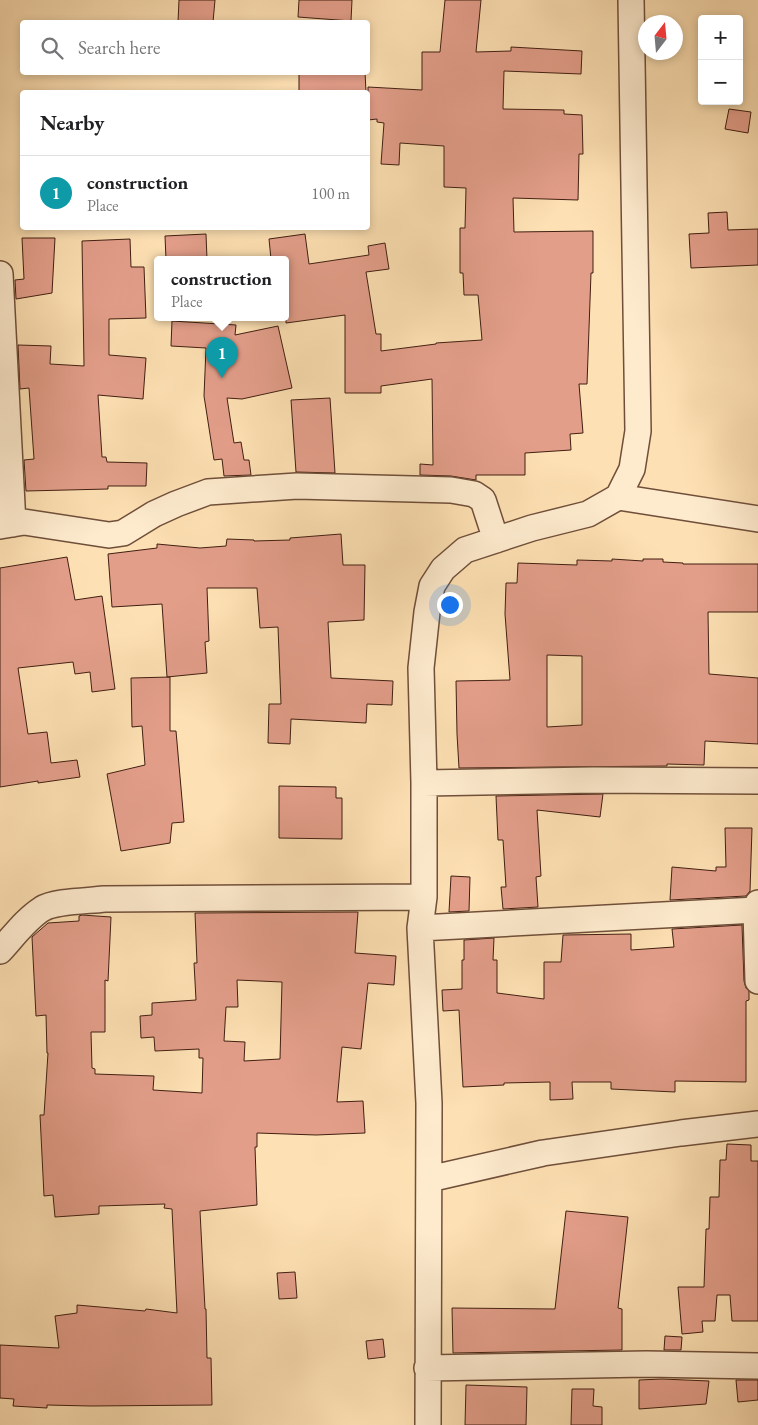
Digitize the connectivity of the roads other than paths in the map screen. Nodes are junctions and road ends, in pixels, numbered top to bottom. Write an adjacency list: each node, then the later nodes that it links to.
1 (631, 0): 3 (street)
2 (0, 274): 5 (street)
3 (618, 497): 4 (street); 6 (street)
4 (758, 519)
5 (6, 525): 6 (street)
6 (496, 540): 8 (street)
7 (758, 781): 8 (street)
8 (424, 783): 9 (street)
9 (424, 897): 11 (street); 12 (street)
10 (757, 907): 11 (street); 13 (street)
11 (420, 928): 15 (street)
12 (0, 951)
13 (758, 981)
14 (758, 1124): 15 (street)
15 (429, 1179): 17 (street)
16 (758, 1366): 17 (street)
17 (427, 1368): 18 (street)
18 (428, 1425)

